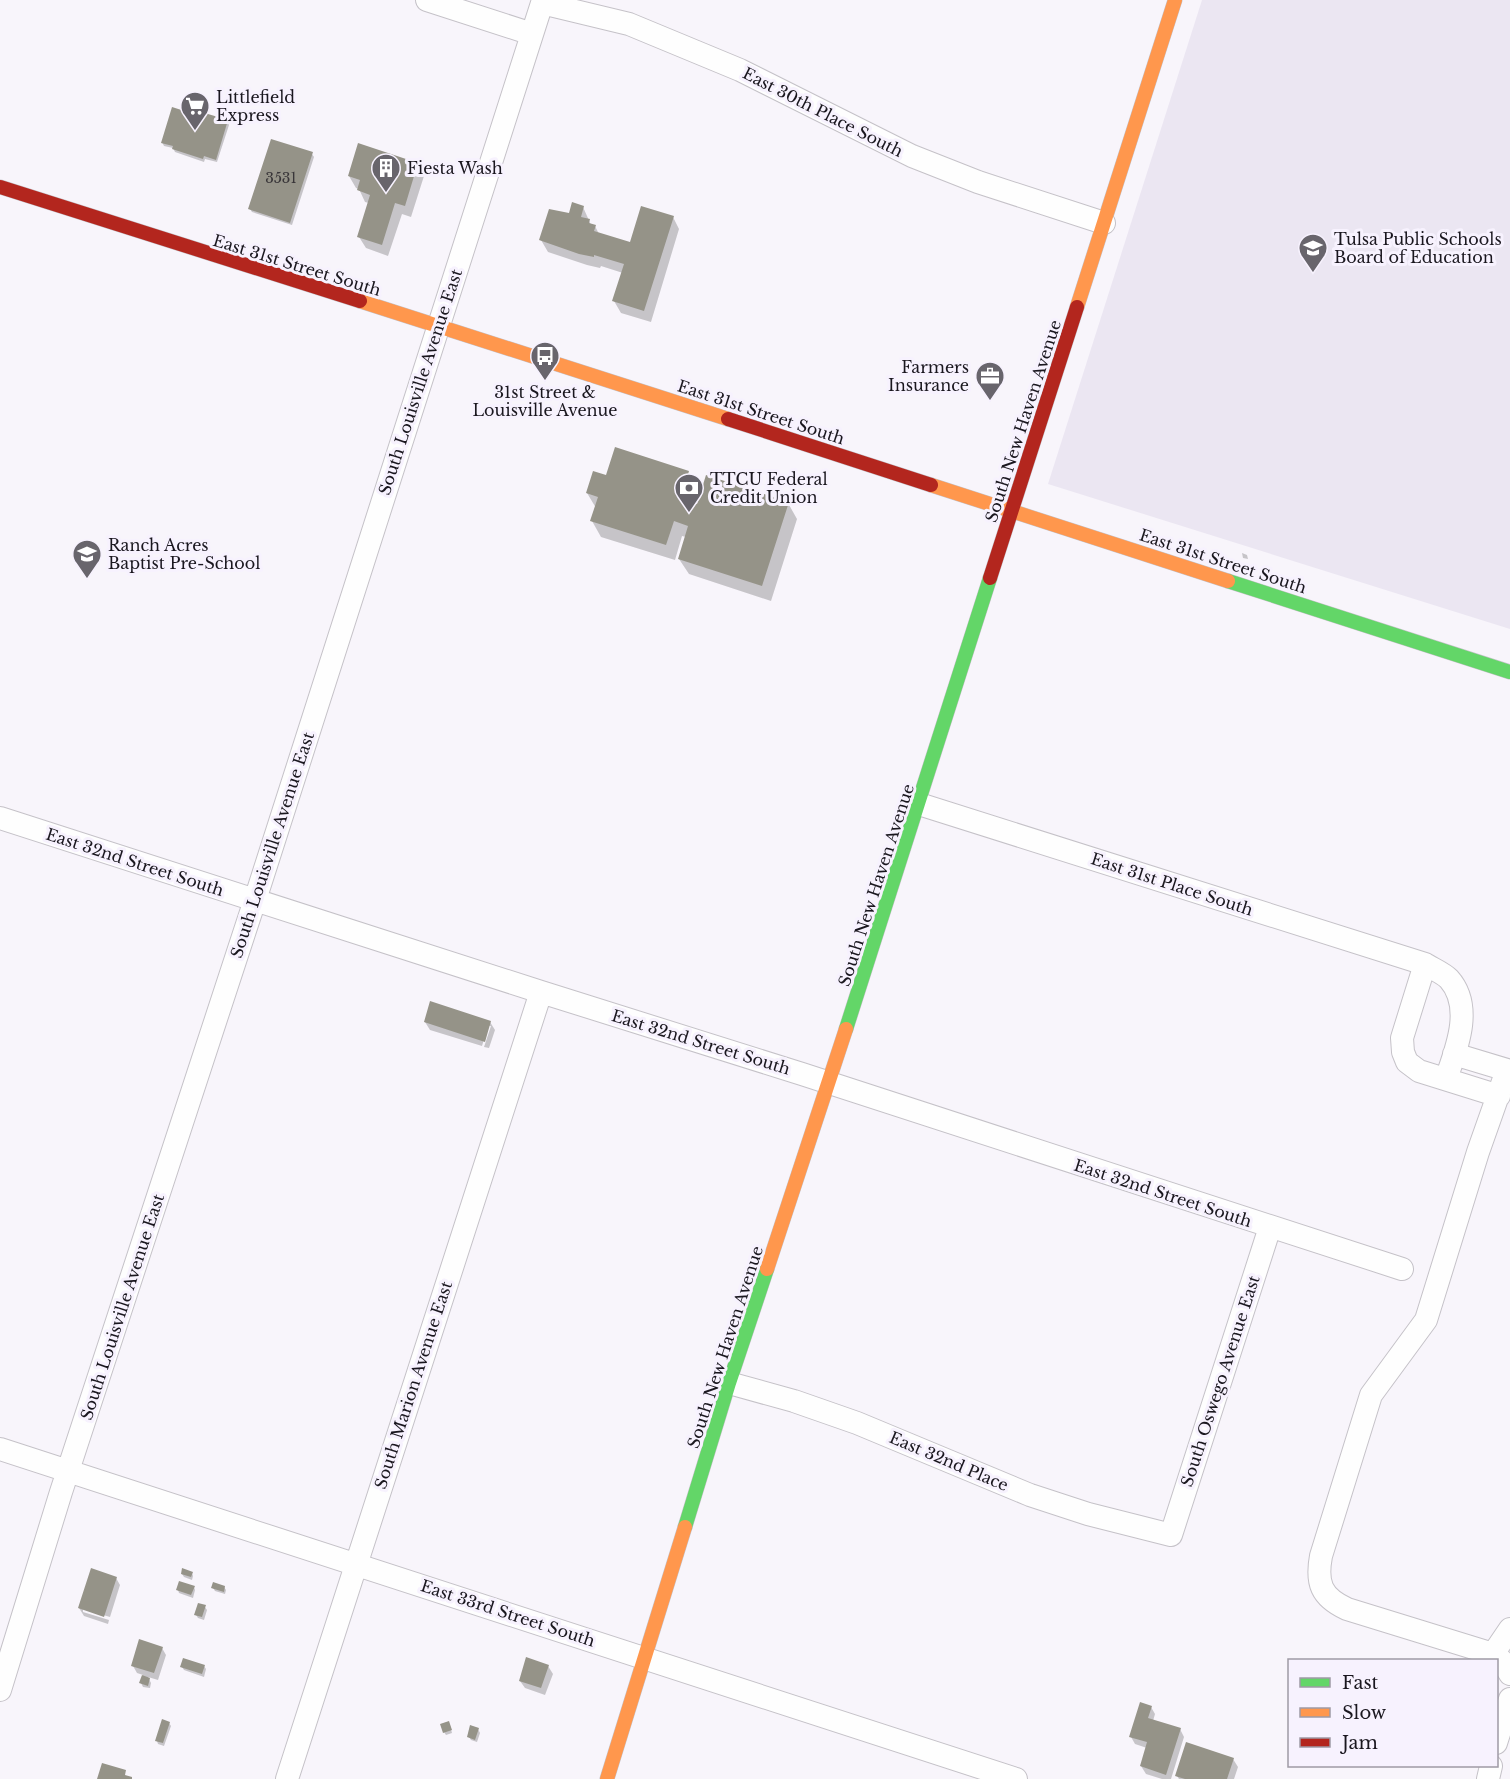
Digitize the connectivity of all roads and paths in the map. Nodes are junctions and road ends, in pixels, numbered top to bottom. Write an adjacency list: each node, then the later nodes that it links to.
1 (427, 0): 4 (street)
2 (1175, 0): 6 (street, South New Haven Avenue)
3 (542, 2): 4 (street, South Louisville Avenue East); 6 (street, East 30th Place South)
4 (532, 34): 7 (street, South Louisville Avenue East)
5 (0, 187): 7 (street, East 31st Street South)
6 (1104, 223): 8 (street, South New Haven Avenue)
7 (439, 326): 8 (street, East 31st Street South); 12 (street, South Louisville Avenue East)
8 (1011, 510): 9 (street, East 31st Street South); 10 (street, South New Haven Avenue)
9 (1510, 672)
10 (919, 804): 13 (street, East 31st Place South); 17 (street, South New Haven Avenue)
11 (0, 818): 12 (street, East 32nd Street South)
12 (255, 900): 14 (street, East 32nd Street South); 23 (street, South Louisville Avenue East)
13 (1425, 964): 15 (street, East 31st Place South); 16 (street)
14 (541, 992): 17 (street, East 32nd Street South); 25 (street, South Marion Avenue East)
15 (1454, 1054): 16 (street, East 31st Place South); 18 (street)
16 (1446, 1079): 18 (street)
17 (829, 1083): 19 (street, East 32nd Street South); 21 (street, South New Haven Avenue)
18 (1499, 1096): 27 (street)
19 (1270, 1227): 20 (street, East 32nd Street South); 24 (street, South Oswego Avenue East)
20 (1402, 1269)
21 (729, 1383): 24 (street, East 32nd Place); 28 (street, South New Haven Avenue)
22 (0, 1449): 23 (street, East 33rd Street South)
23 (68, 1471): 25 (street, East 33rd Street South); 30 (street, South Louisville Avenue East)
24 (1171, 1535)
25 (355, 1563): 28 (street, East 33rd Street South); 33 (street, South Marion Avenue East)
26 (1510, 1629): 27 (street)
27 (1493, 1654): 29 (street)
28 (645, 1658): 34 (street, South New Haven Avenue); 35 (street, East 33rd Street South)
29 (1510, 1674)
30 (0, 1690)
31 (1510, 1699): 32 (street)
32 (1498, 1740)
33 (287, 1779)
34 (607, 1779)
35 (1016, 1779)

